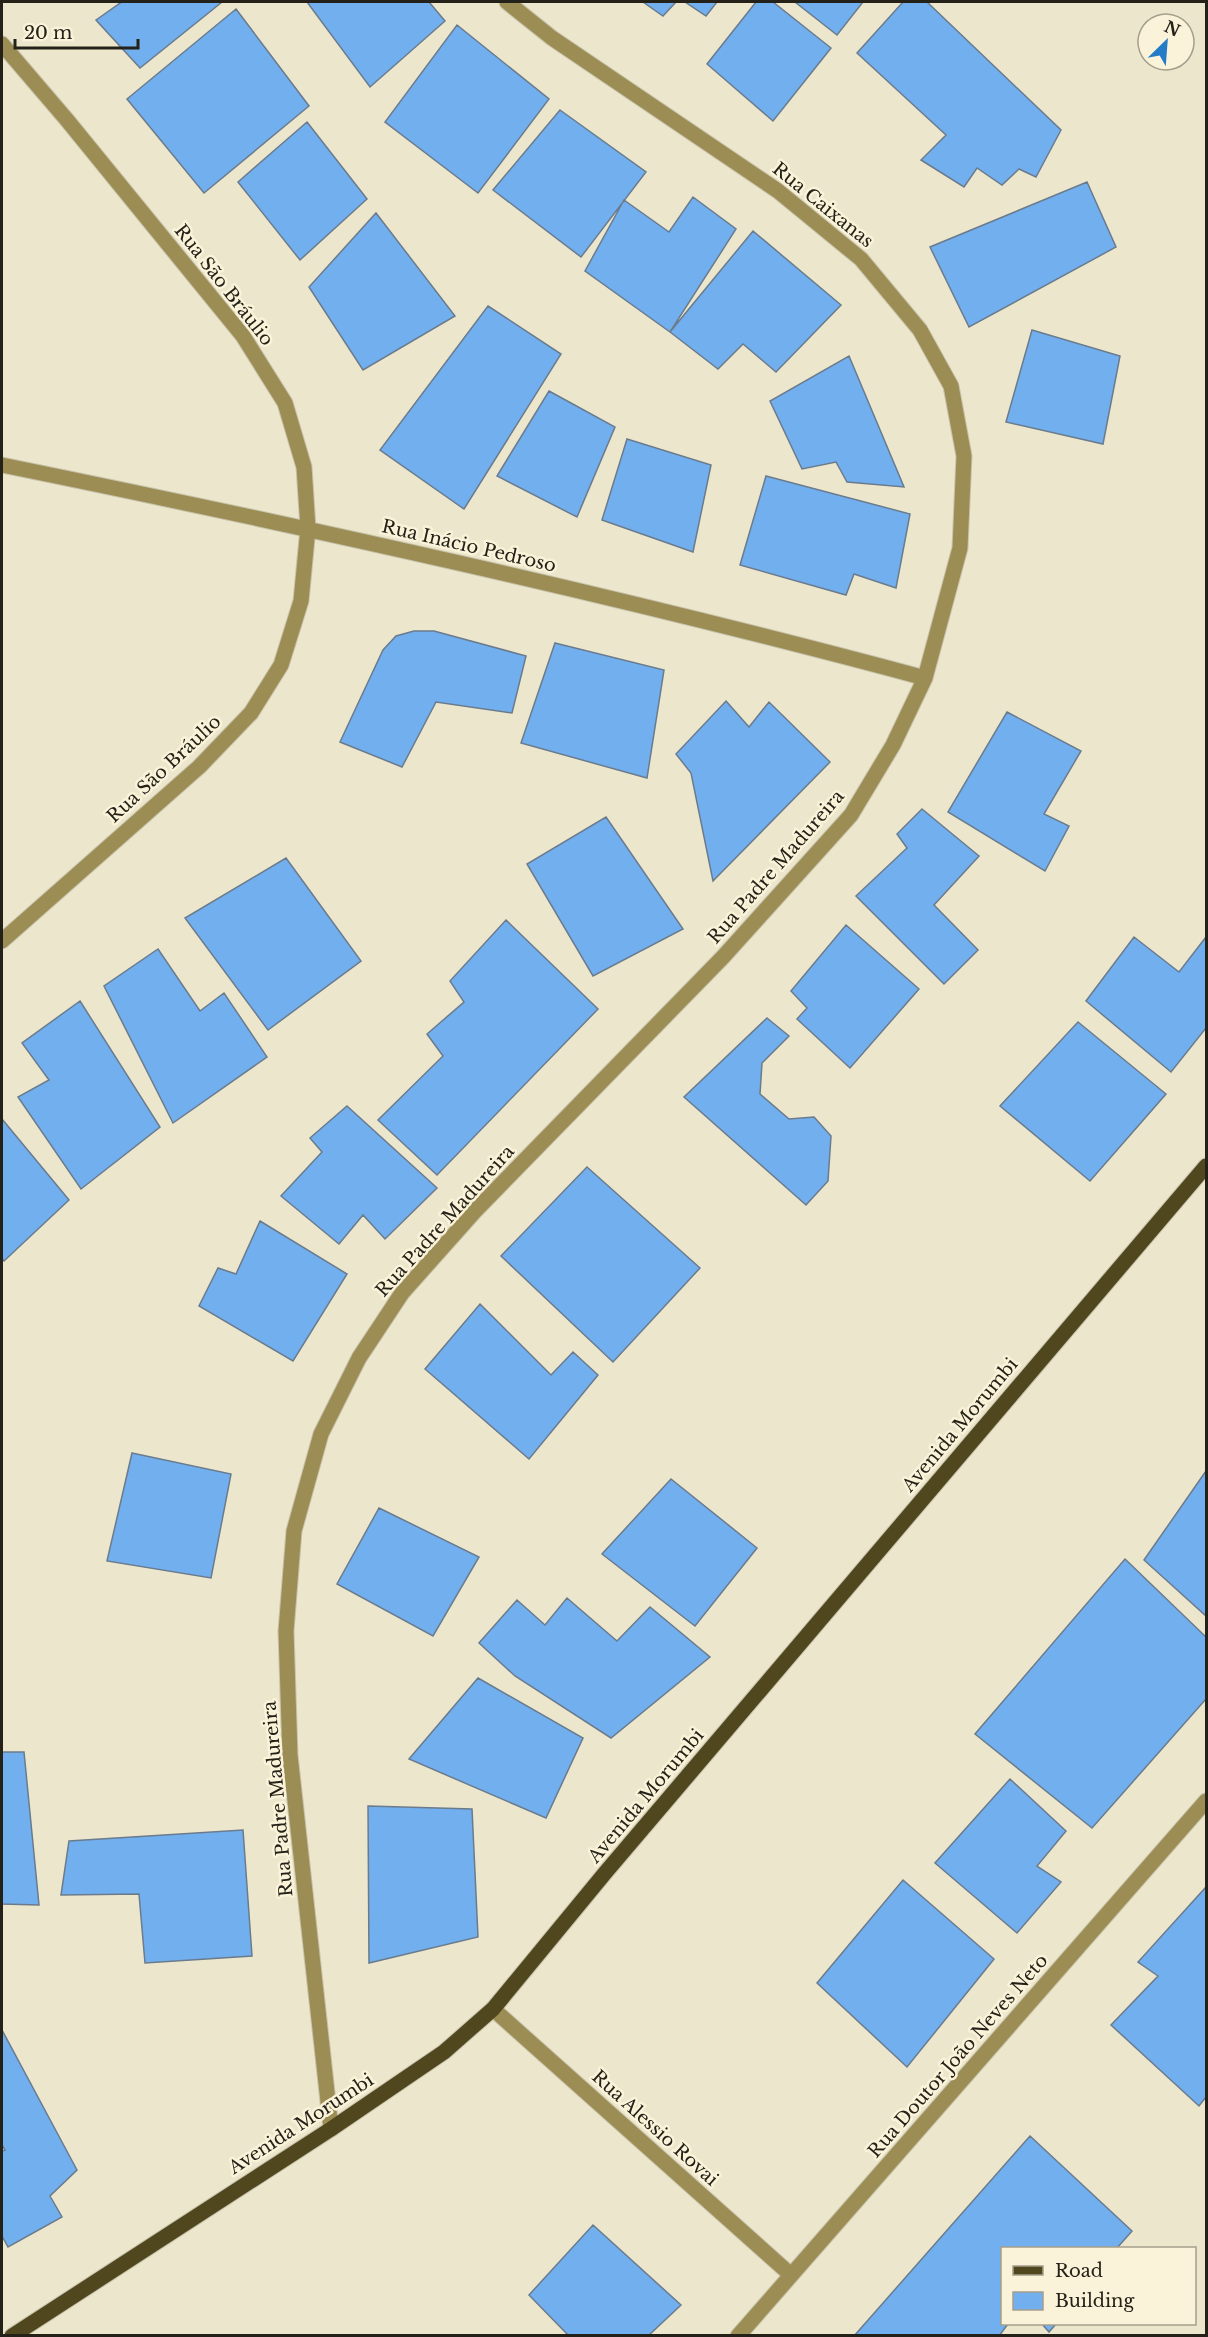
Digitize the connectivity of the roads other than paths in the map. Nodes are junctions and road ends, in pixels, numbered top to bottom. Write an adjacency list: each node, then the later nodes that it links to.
1 (507, 2): 5 (street, Rua Caixanas)
2 (2, 44): 4 (street, Rua São Bráulio)
3 (2, 465): 4 (street, Rua Inácio Pedroso)
4 (308, 528): 5 (street, Rua Inácio Pedroso); 6 (street, Rua São Bráulio)
5 (925, 678): 10 (street, Rua Padre Madureira)
6 (2, 941)
7 (1206, 1166): 9 (main road, Avenida Morumbi)
8 (1206, 1801): 11 (street, Rua Doutor João Neves Neto)
9 (493, 2010): 10 (main road, Avenida Morumbi); 11 (street, Rua Alessio Rovai)
10 (331, 2129): 12 (main road, Avenida Morumbi)
11 (791, 2275): 13 (street, Rua Doutor João Neves Neto)
12 (12, 2336)
13 (738, 2336)

